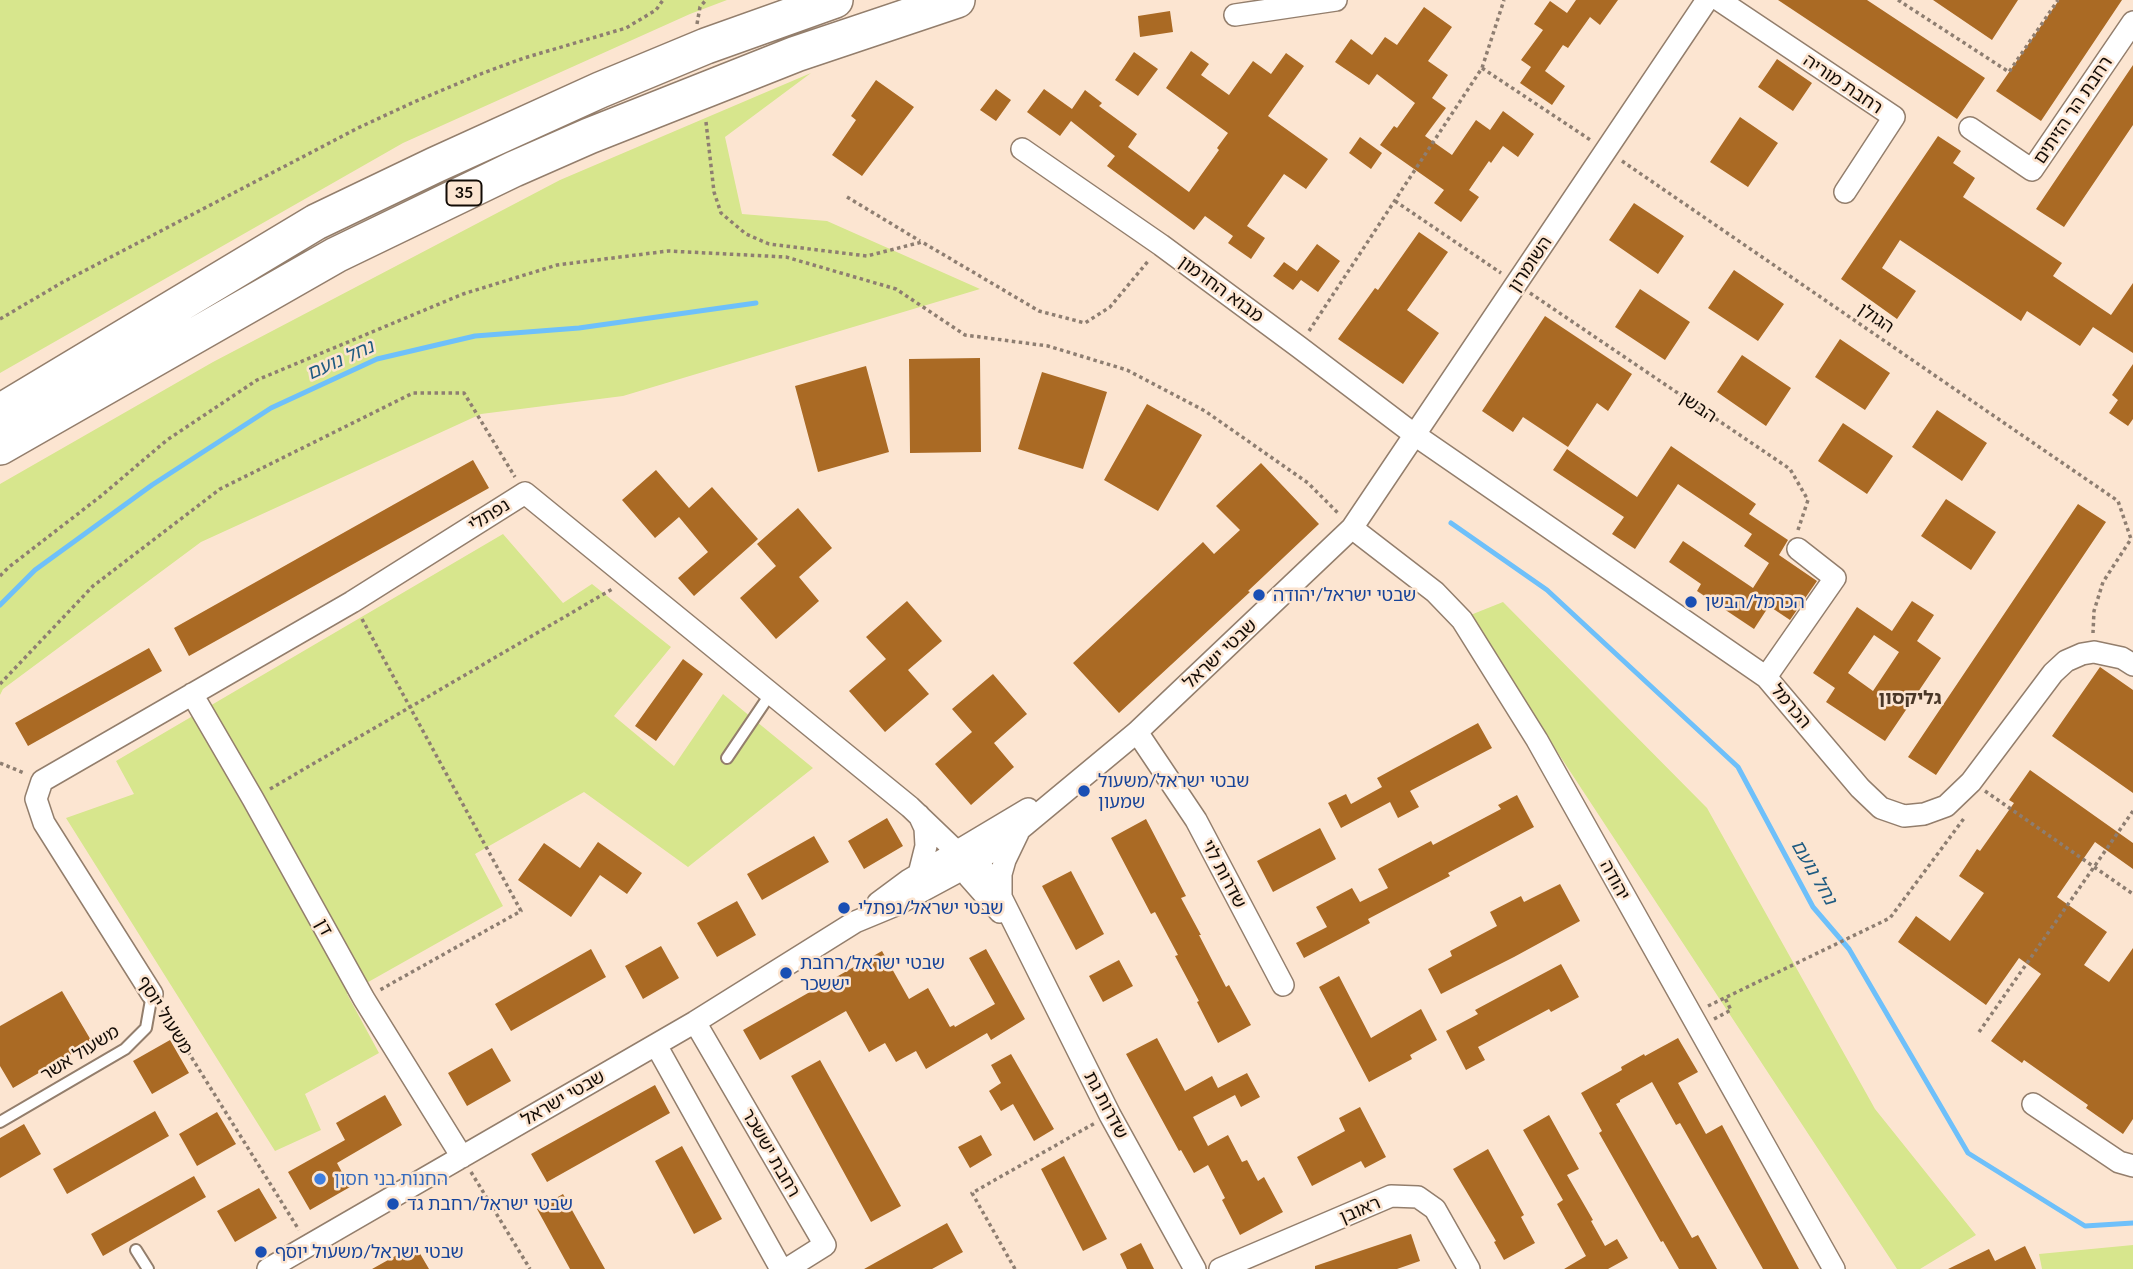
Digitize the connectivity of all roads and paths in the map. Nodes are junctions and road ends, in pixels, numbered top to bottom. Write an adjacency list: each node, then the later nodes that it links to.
1 (663, 0): 25 (path)
2 (706, 0): 13 (path)
3 (835, 0): 27 (highway, 35)
4 (957, 0): 31 (highway, 35)
5 (1336, 0): 11 (street)
6 (1504, 0): 14 (path)
7 (1707, 0): 18 (street, השומרון)
8 (1719, 0): 19 (street, רחבת מוריה)
9 (1898, 0): 10 (path)
10 (2058, 0)
11 (1235, 15)
12 (2133, 22): 16 (street, רחבת הר הזיתים)
13 (696, 29)
14 (1482, 68): 18 (path, הגולן); 21 (path)
15 (706, 122): 22 (path)
16 (1970, 128)
17 (1022, 149): 23 (street, מבוא החרמון)
18 (1606, 150): 24 (street, השומרון); 38 (path, הגולן)
19 (1845, 192)
20 (847, 197): 22 (path)
21 (1395, 201): 24 (path, הבשן); 26 (path)
22 (922, 242): 23 (path)
23 (1161, 245): 26 (street, מבוא החרמון)
24 (1517, 284): 30 (street, השומרון); 34 (path, הבשן)
25 (0, 319)
26 (1299, 346): 30 (street, מבוא החרמון)
27 (60, 376): 28 (highway); 29 (highway, 35)
28 (0, 406)
29 (0, 412)
30 (1415, 435): 33 (street, השומרון); 40 (street, הכרמל)
31 (0, 447)
32 (525, 493): 36 (street, נפתלי); 37 (street, נפתלי); 41 (path)
33 (1352, 528): 35 (path); 45 (street, שבטי ישראל); 69 (street, יהודה)
34 (1798, 549): 40 (street)
35 (0, 576)
36 (630, 578): 42 (street, נפתלי); 44 (path)
37 (352, 602): 43 (street, נפתלי); 44 (path)
38 (2094, 652): 39 (street); 50 (street, הכרמל)
39 (2133, 665)
40 (1766, 677): 50 (street, הכרמל)
41 (0, 684)
42 (771, 693): 46 (lane); 54 (street, נפתלי)
43 (192, 694): 49 (street, נפתלי); 51 (street, דן)
44 (410, 708): 51 (path); 66 (path)
45 (1137, 732): 48 (street, שבטי ישראל); 63 (street, שדרות לוי)
46 (727, 758)
47 (0, 763): 49 (path)
48 (1084, 776): 55 (street, שבטי ישראל); 56 (street, שבטי ישראל)
49 (42, 781): 64 (street, משעול יוסף)
50 (1971, 782): 57 (path)
51 (253, 799): 66 (street, דן)
52 (2133, 811): 57 (path)
53 (1969, 812): 65 (path)
54 (918, 813): 56 (street, נפתלי); 58 (street)
55 (1019, 831): 56 (street, שבטי ישראל); 60 (street)
56 (965, 860): 58 (street, שבטי ישראל); 60 (street, שדרות גת); 61 (street, שבטי ישראל); 62 (street, שדרות גת)
57 (2094, 867): 59 (path); 70 (path)
58 (919, 874): 61 (street, שבטי ישראל)
59 (2133, 894)
60 (1002, 897): 62 (street, שדרות גת)
61 (855, 922): 68 (street, שבטי ישראל)
62 (1021, 938): 73 (street, שדרות גת)
63 (1283, 985)
64 (152, 994): 74 (lane, משעול אשר); 77 (path, משעול יוסף)
65 (1725, 998): 67 (path); 69 (path)
66 (364, 999): 75 (street, דן)
67 (1711, 1004)
68 (695, 1022): 71 (street, שבטי ישראל); 83 (street, רחבת יששכר)
69 (1697, 1027): 88 (street, יהודה)
70 (1979, 1032)
71 (656, 1045): 75 (street, שבטי ישראל); 82 (street)
72 (2033, 1104): 76 (street)
73 (1110, 1115): 84 (path); 85 (street, שדרות גת)
74 (0, 1122)
75 (462, 1157): 77 (street, שבטי ישראל); 81 (path)
76 (2133, 1166)
77 (309, 1245): 80 (street, שבטי ישראל)
78 (136, 1250): 79 (lane)
79 (148, 1269)
80 (268, 1269)
81 (530, 1269)
82 (781, 1269)
83 (787, 1269)
84 (1015, 1269)
85 (1195, 1269)
86 (1220, 1269): 87 (street, ראובן)
87 (1469, 1269)
88 (1834, 1269)

